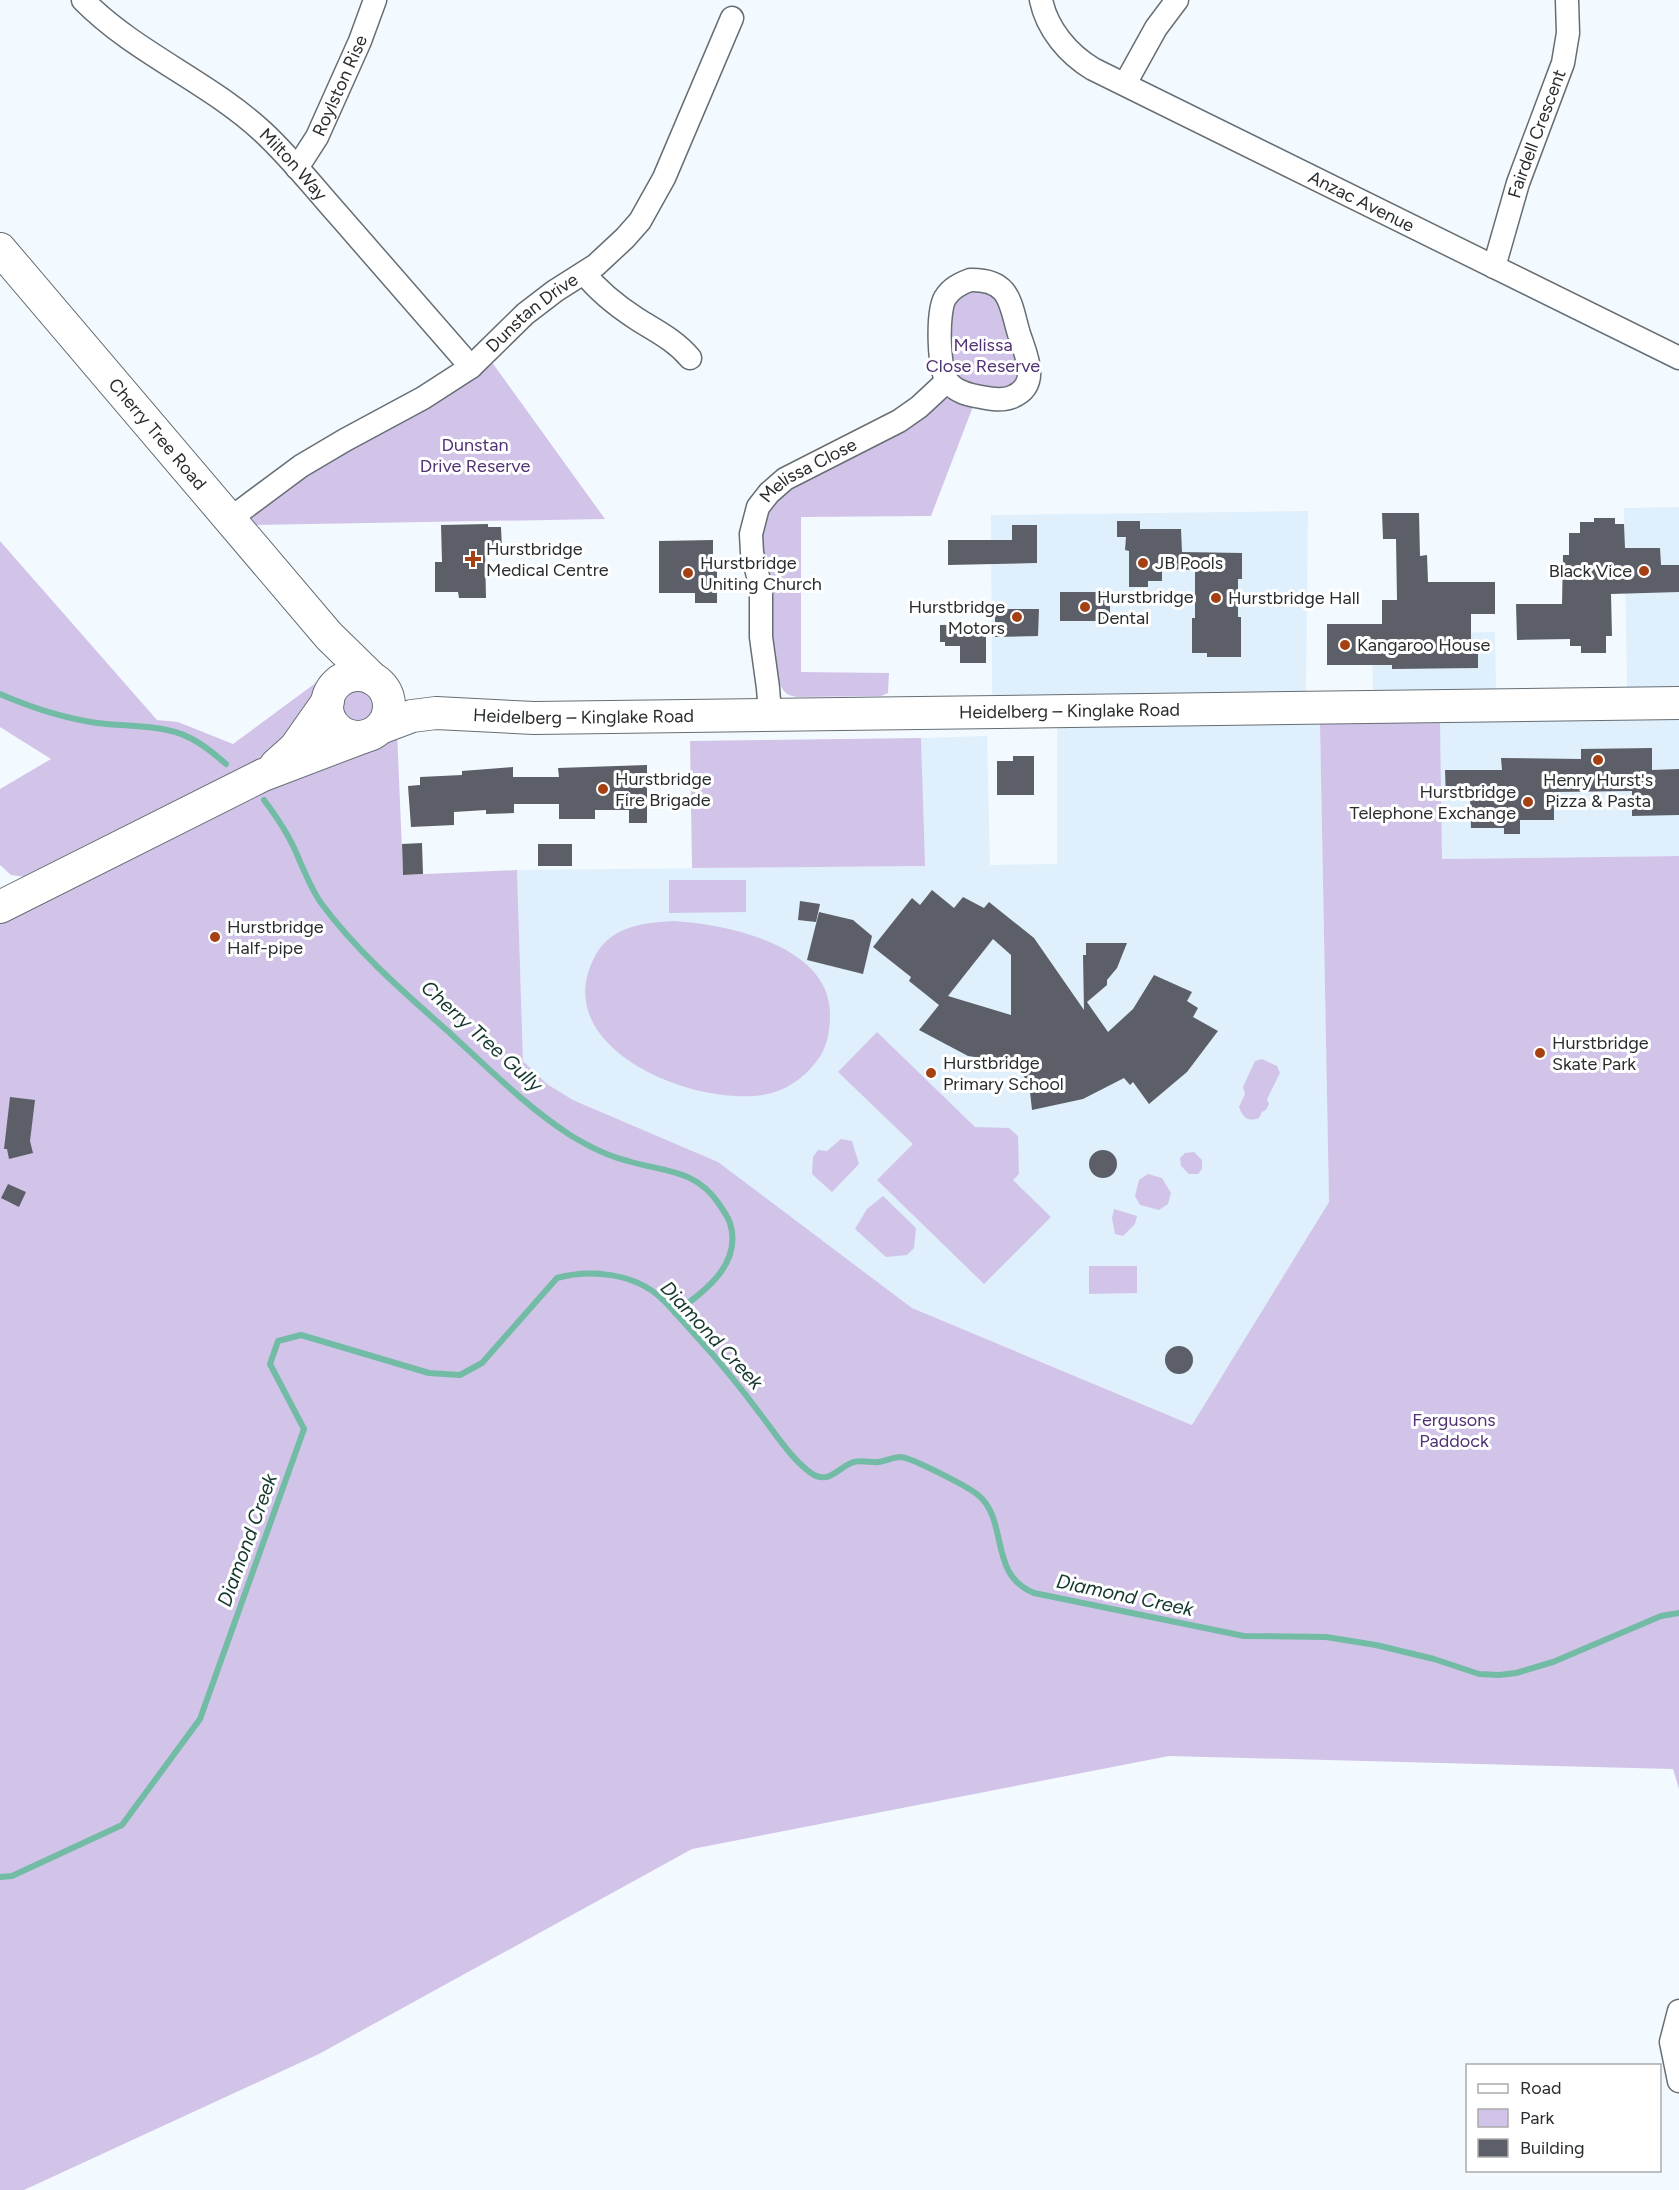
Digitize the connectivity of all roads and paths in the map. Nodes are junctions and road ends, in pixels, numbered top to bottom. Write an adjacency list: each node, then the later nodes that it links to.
1 (83, 0): 8 (street, Milton Way)
2 (375, 0): 8 (street, Roylston Rise)
3 (1041, 0): 7 (street, Anzac Avenue)
4 (1177, 0): 7 (street)
5 (1567, 0): 10 (street, Fairdell Crescent)
6 (732, 18): 11 (street, Dunstan Drive)
7 (1125, 84): 10 (street, Anzac Avenue)
8 (297, 168): 14 (street, Milton Way)
9 (0, 249): 16 (main road, Cherry Tree Road)
10 (1494, 267): 13 (street, Anzac Avenue)
11 (584, 273): 12 (street); 14 (street, Dunstan Drive)
12 (690, 358)
13 (1679, 358)
14 (471, 367): 16 (street, Dunstan Drive)
15 (947, 381): 15 (street); 22 (street, Melissa Close)
16 (231, 518): 17 (main road, Cherry Tree Road)
17 (316, 619): 18 (main road, Cherry Tree Road); 19 (main road, Cherry Tree Road)
18 (374, 680): 19 (main road); 21 (main road, Heidelberg – Kinglake Road); 23 (main road)
19 (328, 699): 23 (main road); 24 (main road, Heidelberg – Kinglake Road)
20 (1679, 703): 22 (main road, Heidelberg – Kinglake Road)
21 (460, 714): 22 (main road, Heidelberg – Kinglake Road); 23 (main road, Heidelberg – Kinglake Road)
22 (770, 714)
23 (372, 732): 24 (main road, Heidelberg – Kinglake Road)
24 (263, 775): 25 (main road, Heidelberg – Kinglake Road)
25 (1, 903)
26 (1679, 2011): 27 (street)
27 (1679, 2081)

